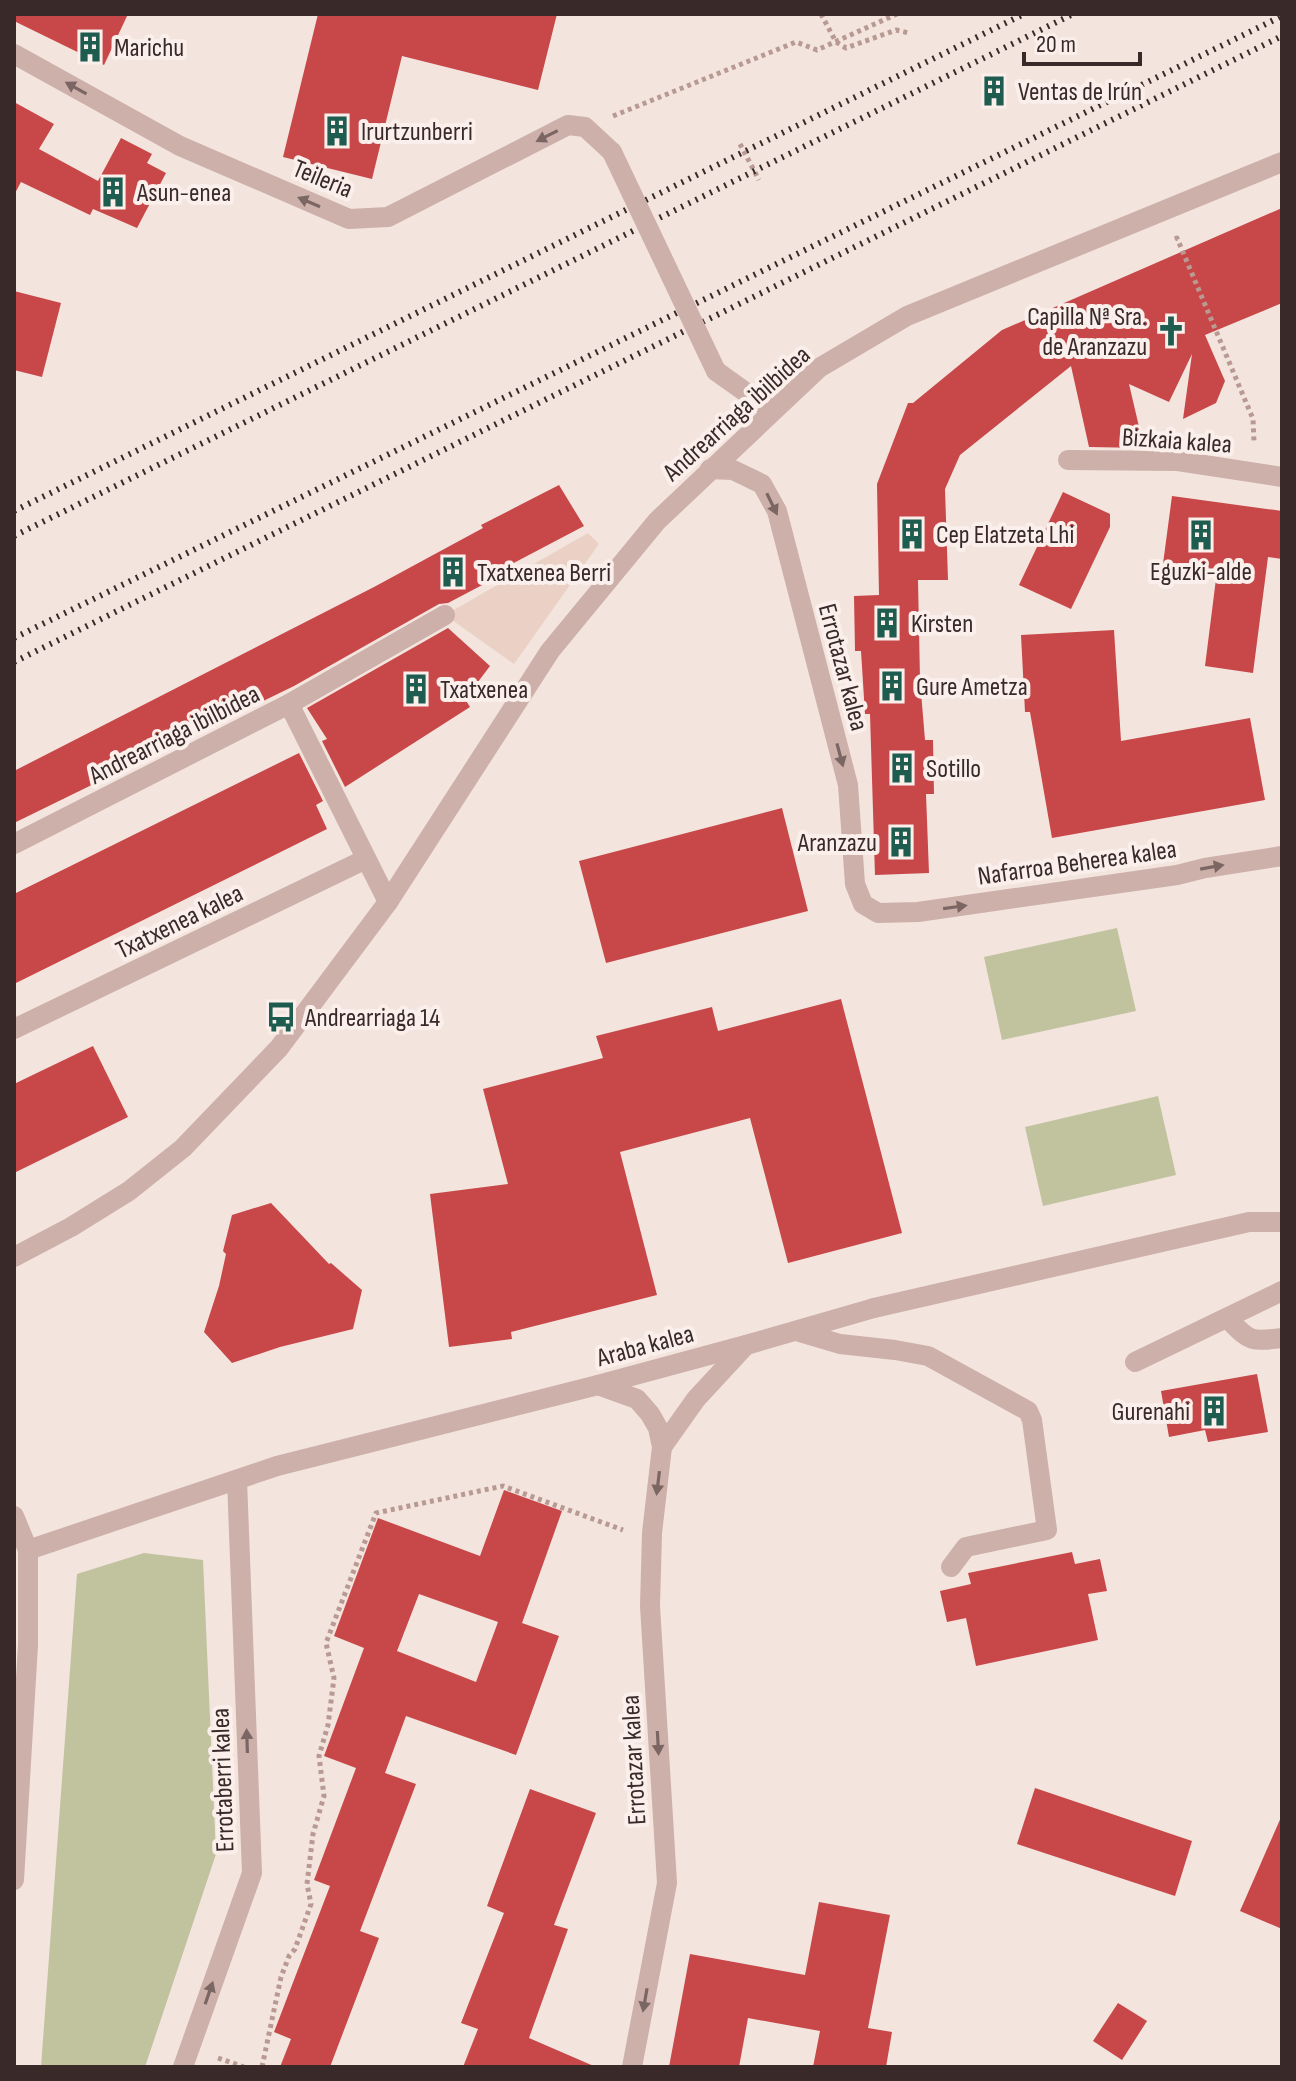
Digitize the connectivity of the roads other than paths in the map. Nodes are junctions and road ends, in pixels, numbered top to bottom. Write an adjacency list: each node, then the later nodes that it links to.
1 (14, 54): 3 (street, Teileria, one-way to 1, bridge)
2 (1282, 162): 3 (street, Andrearriaga ibilbidea)
3 (772, 411): 5 (street, Andrearriaga ibilbidea)
4 (1068, 460): 6 (street, Bizkaia kalea)
5 (710, 469): 12 (street, Andrearriaga ibilbidea); 13 (street, Errotazar kalea, one-way to 13)
6 (1282, 477)
7 (445, 615): 8 (street)
8 (289, 704): 9 (street, Andrearriaga ibilbidea); 11 (street, Andrearriaga ibilbidea)
9 (14, 844)
10 (1282, 856): 13 (street, Nafarroa Beherea kalea, one-way to 10)
11 (366, 859): 12 (street, Andrearriaga ibilbidea); 14 (street, Txatxenea kalea)
12 (388, 902): 16 (street, Andrearriaga ibilbidea)
13 (878, 913)
14 (14, 1029)
15 (1282, 1222): 19 (street, Araba kalea)
16 (14, 1257)
17 (1282, 1291): 18 (street)
18 (1227, 1318): 20 (street); 22 (street)
19 (796, 1331): 21 (street, Araba kalea); 28 (street)
20 (1282, 1338)
21 (746, 1345): 23 (street, Araba kalea); 24 (street, Errotazar kalea)
22 (1135, 1362)
23 (598, 1385): 24 (street, Errotazar kalea); 25 (street, Araba kalea)
24 (662, 1447): 31 (street, Errotazar kalea, one-way to 31)
25 (237, 1480): 27 (street, Araba kalea); 30 (street, Errotaberri kalea, one-way to 25)
26 (14, 1516): 27 (street)
27 (28, 1550): 29 (street)
28 (951, 1567)
29 (14, 1880)
30 (183, 2067)
31 (632, 2067)

